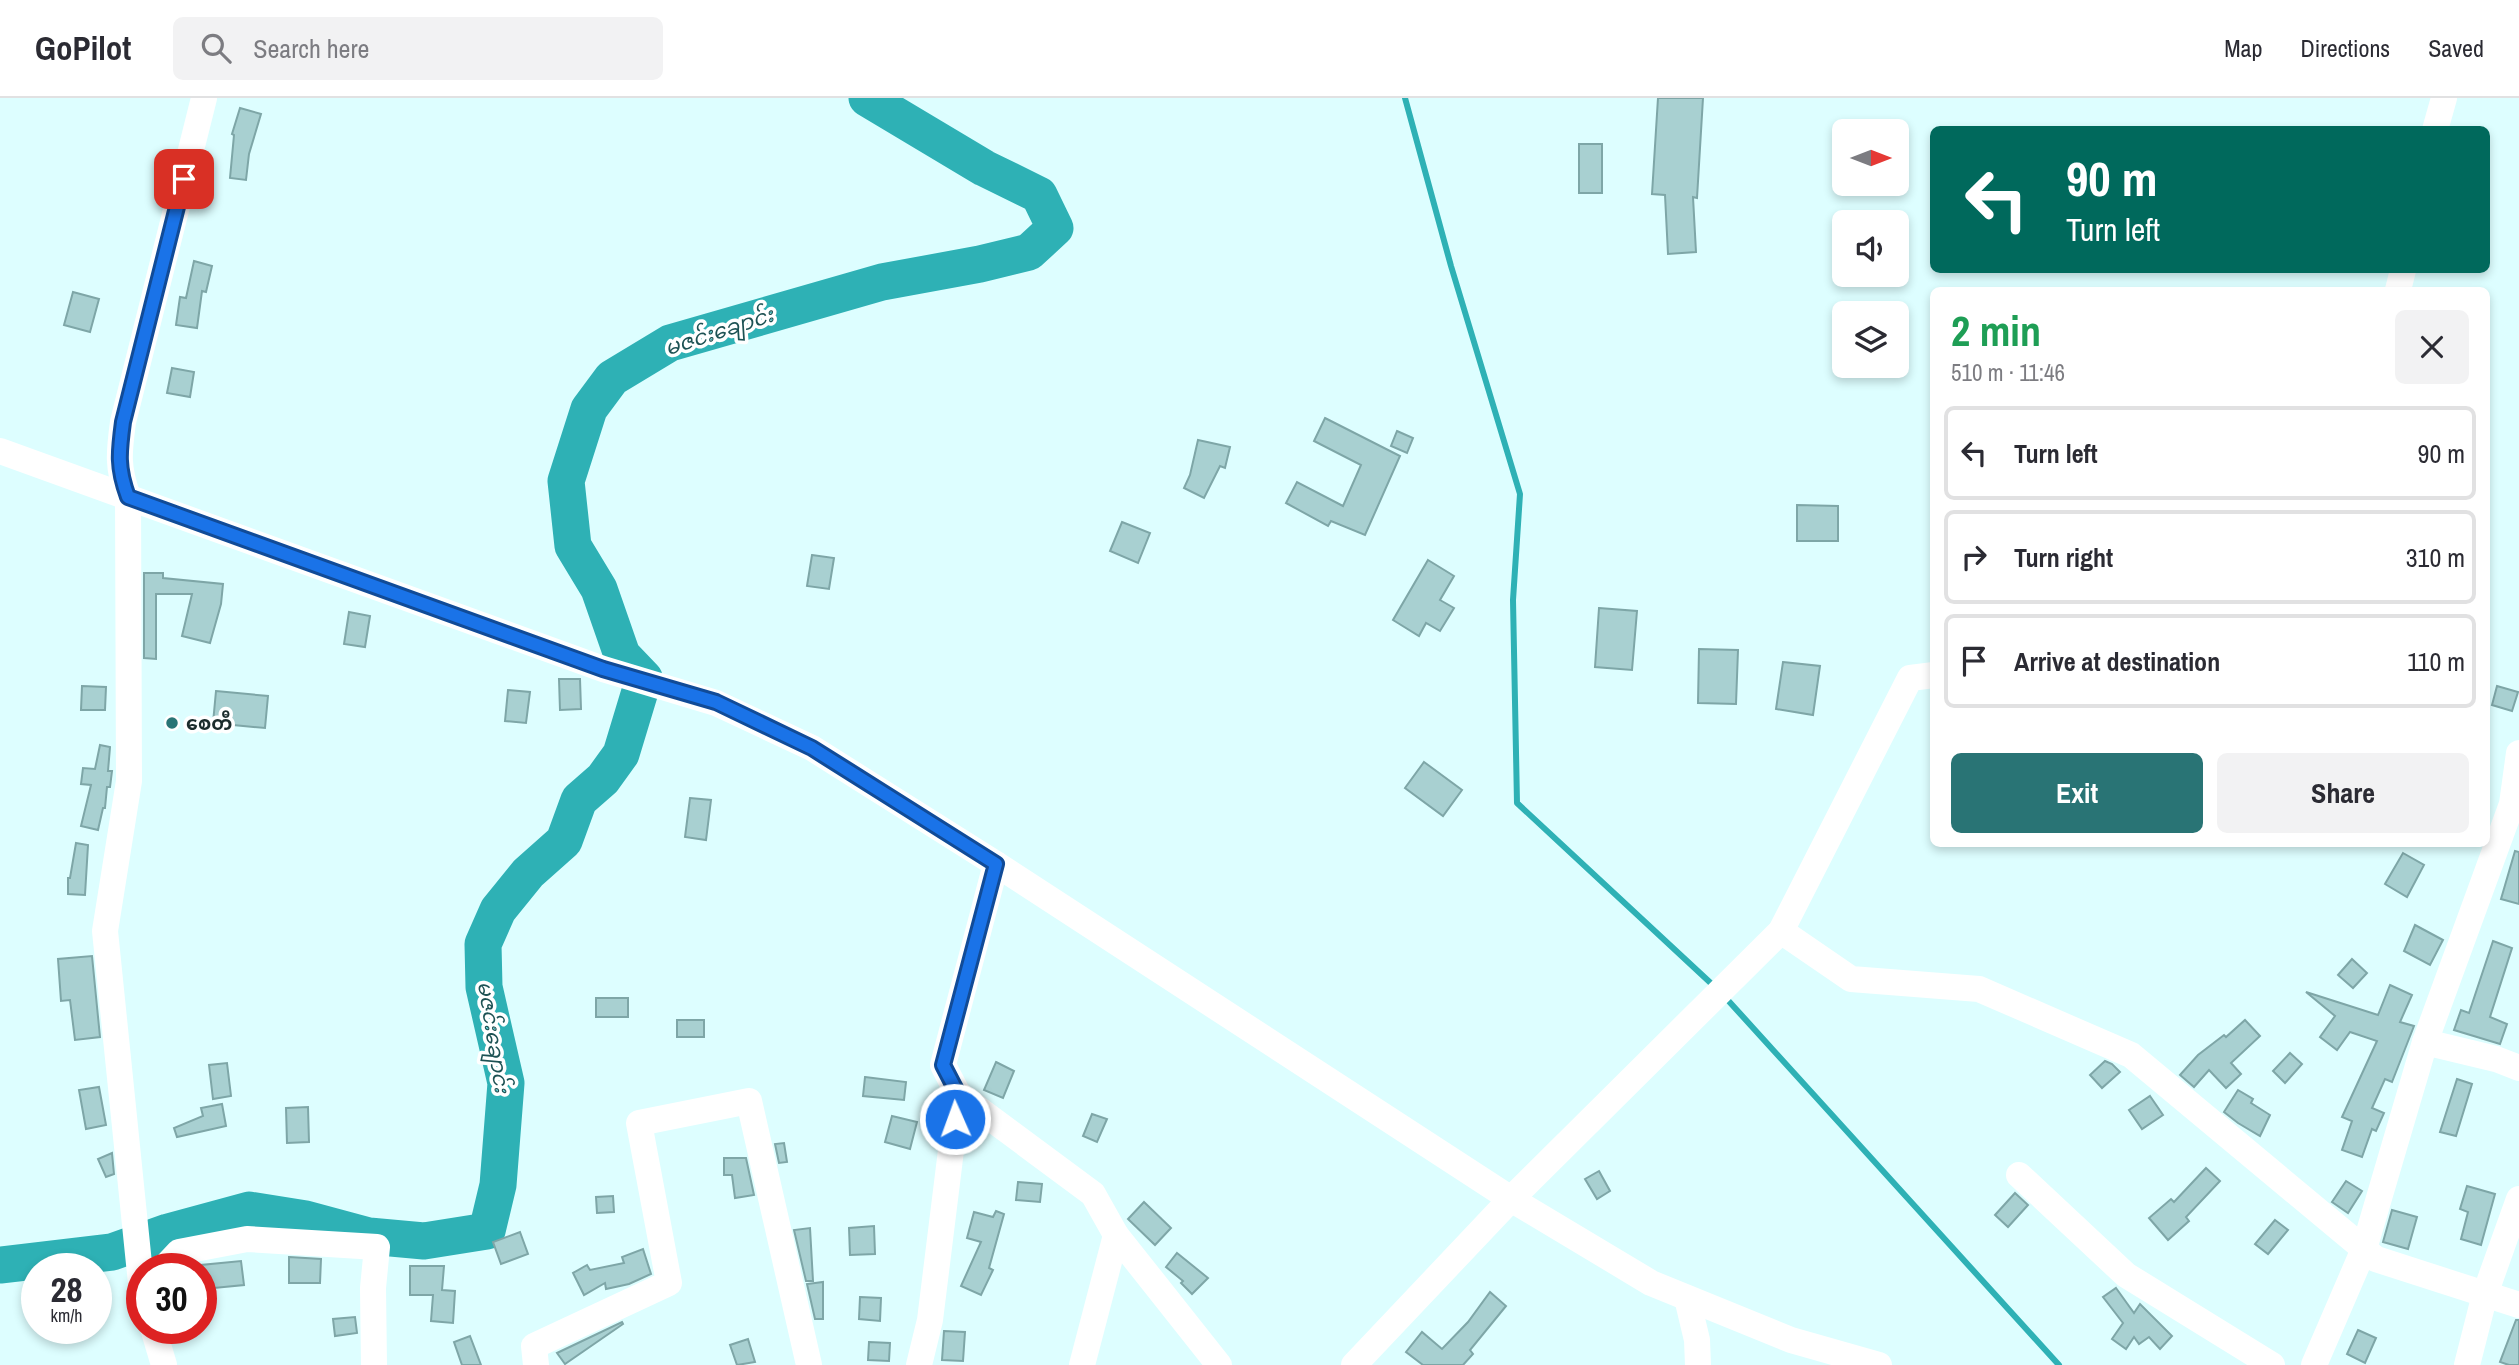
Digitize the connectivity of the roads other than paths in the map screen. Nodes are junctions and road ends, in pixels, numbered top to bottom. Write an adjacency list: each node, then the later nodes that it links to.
1 (204, 98): 5 (street)
2 (2444, 98): 3 (street)
3 (2436, 126)
4 (0, 451): 5 (street)
5 (128, 497): 8 (street); 18 (street)
6 (1930, 676): 9 (street)
7 (2519, 753): 10 (street)
8 (996, 864): 12 (street); 14 (street)
9 (1781, 931): 14 (street); 17 (street)
10 (2425, 1042): 11 (street); 17 (street)
11 (2519, 1068)
12 (958, 1094): 16 (street); 28 (street)
13 (2019, 1175): 34 (street)
14 (1511, 1199): 21 (street); 31 (street)
15 (2519, 1199): 20 (street)
16 (1116, 1235): 29 (street); 30 (street)
17 (2364, 1249): 20 (street); 35 (street)
18 (139, 1253)
19 (178, 1253): 25 (street)
20 (2485, 1294): 22 (street); 36 (street)
21 (1688, 1298): 32 (street); 33 (street)
22 (2519, 1305)
23 (158, 1344): 24 (street)
24 (164, 1365)
25 (374, 1365)
26 (536, 1365): 27 (street)
27 (809, 1365)
28 (919, 1365)
29 (1082, 1365)
30 (1219, 1365)
31 (1354, 1365)
32 (1698, 1365)
33 (1879, 1365)
34 (2272, 1365)
35 (2314, 1365)
36 (2467, 1365)

